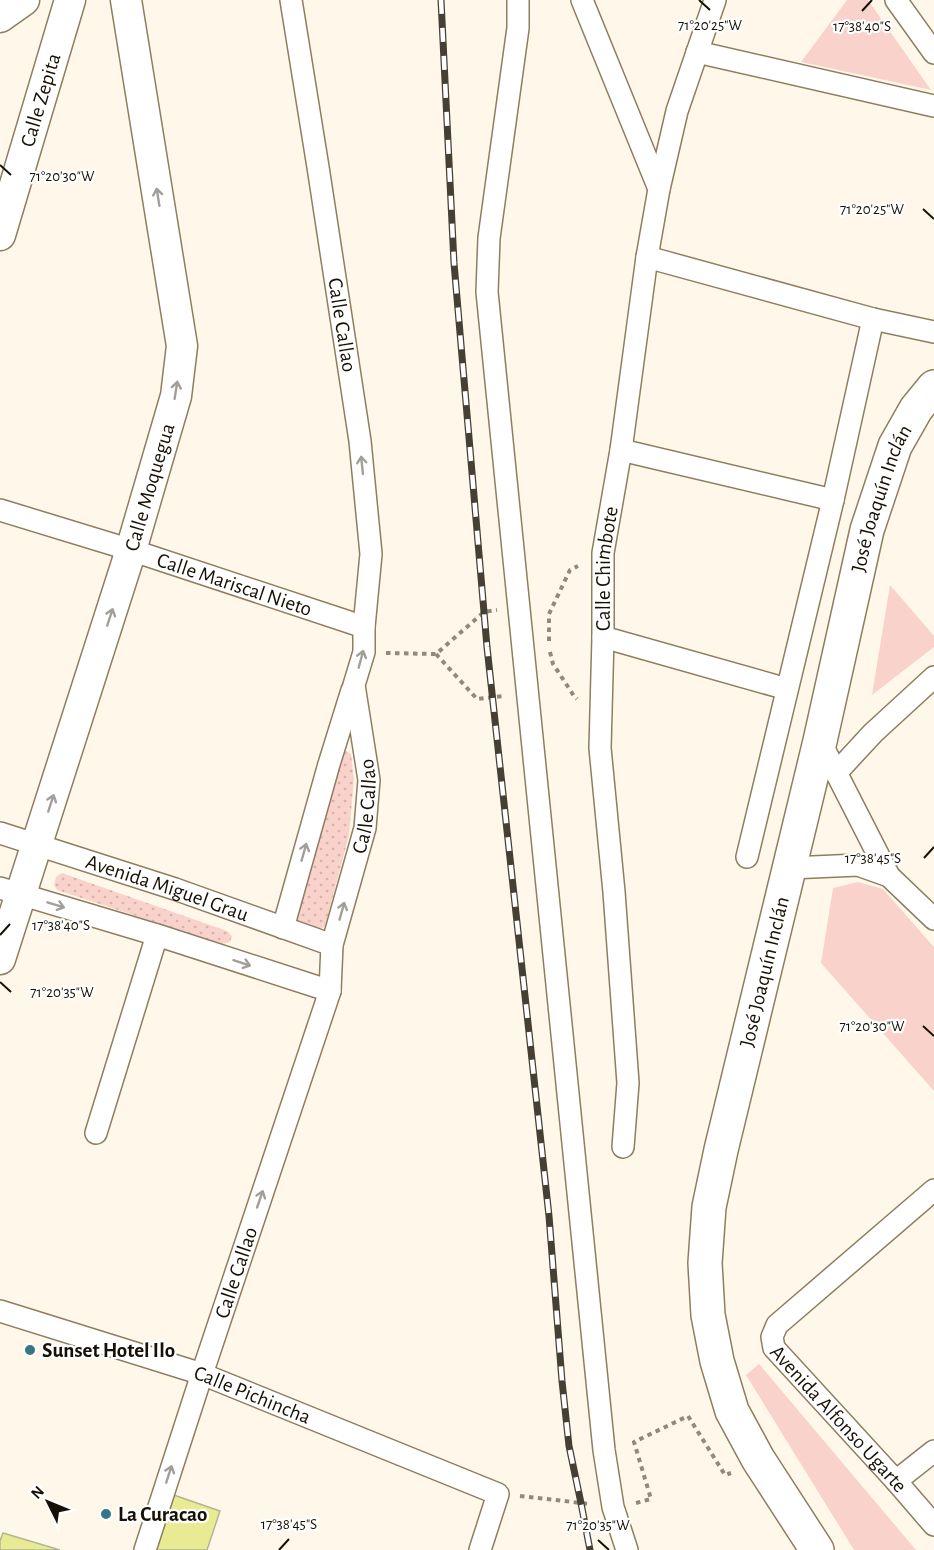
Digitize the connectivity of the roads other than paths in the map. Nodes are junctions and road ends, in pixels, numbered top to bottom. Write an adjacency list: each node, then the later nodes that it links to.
1 (24, 0): 9 (street)
2 (70, 0): 14 (street, Calle Zepita)
3 (126, 0): 22 (street, Calle Moquegua, one-way to 3)
4 (291, 0): 23 (street, Calle Callao, one-way to 4)
5 (518, 0): 52 (street)
6 (715, 0): 10 (street, Calle Chimbote)
7 (896, 0): 11 (street)
8 (586, 10): 13 (street)
9 (0, 17)
10 (697, 52): 12 (street); 13 (street, Calle Chimbote)
11 (934, 53)
12 (934, 106)
13 (659, 189): 15 (street, Calle Chimbote)
14 (0, 235)
15 (646, 257): 16 (street); 19 (street, Calle Chimbote)
16 (873, 319): 17 (street); 20 (street)
17 (934, 332)
18 (934, 387): 28 (main road, José Joaquín Inclán)
19 (621, 450): 20 (street); 24 (street, Calle Chimbote)
20 (833, 500): 27 (street)
21 (0, 510): 22 (street, Calle Mariscal Nieto)
22 (131, 550): 23 (street, Calle Mariscal Nieto); 31 (street, Calle Moquegua, one-way to 22)
23 (364, 627): 26 (street, Calle Callao, one-way to 23)
24 (603, 637): 27 (street); 43 (street, Calle Chimbote)
25 (934, 677): 29 (street)
26 (354, 685): 37 (street, one-way to 26); 39 (street, Calle Callao, one-way to 26)
27 (787, 689): 32 (street)
28 (820, 741): 29 (street); 33 (main road, José Joaquín Inclán)
29 (836, 773): 34 (street)
30 (0, 833): 31 (street, Avenida Miguel Grau)
31 (38, 844): 35 (street, Calle Moquegua); 37 (street, Avenida Miguel Grau)
32 (747, 857)
33 (790, 868): 34 (street); 53 (main road, José Joaquín Inclán)
34 (889, 876): 36 (street)
35 (11, 891): 38 (street, one-way to 38); 40 (street, Calle Moquegua)
36 (934, 919)
37 (283, 928): 39 (street, Avenida Miguel Grau)
38 (157, 935): 41 (street, one-way to 41); 42 (street)
39 (333, 945): 41 (street, Calle Callao)
40 (0, 959)
41 (330, 991): 46 (street, Calle Callao, one-way to 41)
42 (96, 1133)
43 (623, 1147)
44 (934, 1190): 48 (street, Avenida Alfonso Ugarte)
45 (0, 1311): 46 (street, Calle Pichincha)
46 (202, 1374): 50 (street, Calle Callao, one-way to 46); 51 (street, Calle Pichincha)
47 (934, 1451): 48 (street)
48 (896, 1480): 49 (street, Avenida Alfonso Ugarte)
49 (934, 1526)
50 (145, 1550)
51 (480, 1550)
52 (627, 1550)
53 (817, 1550)

